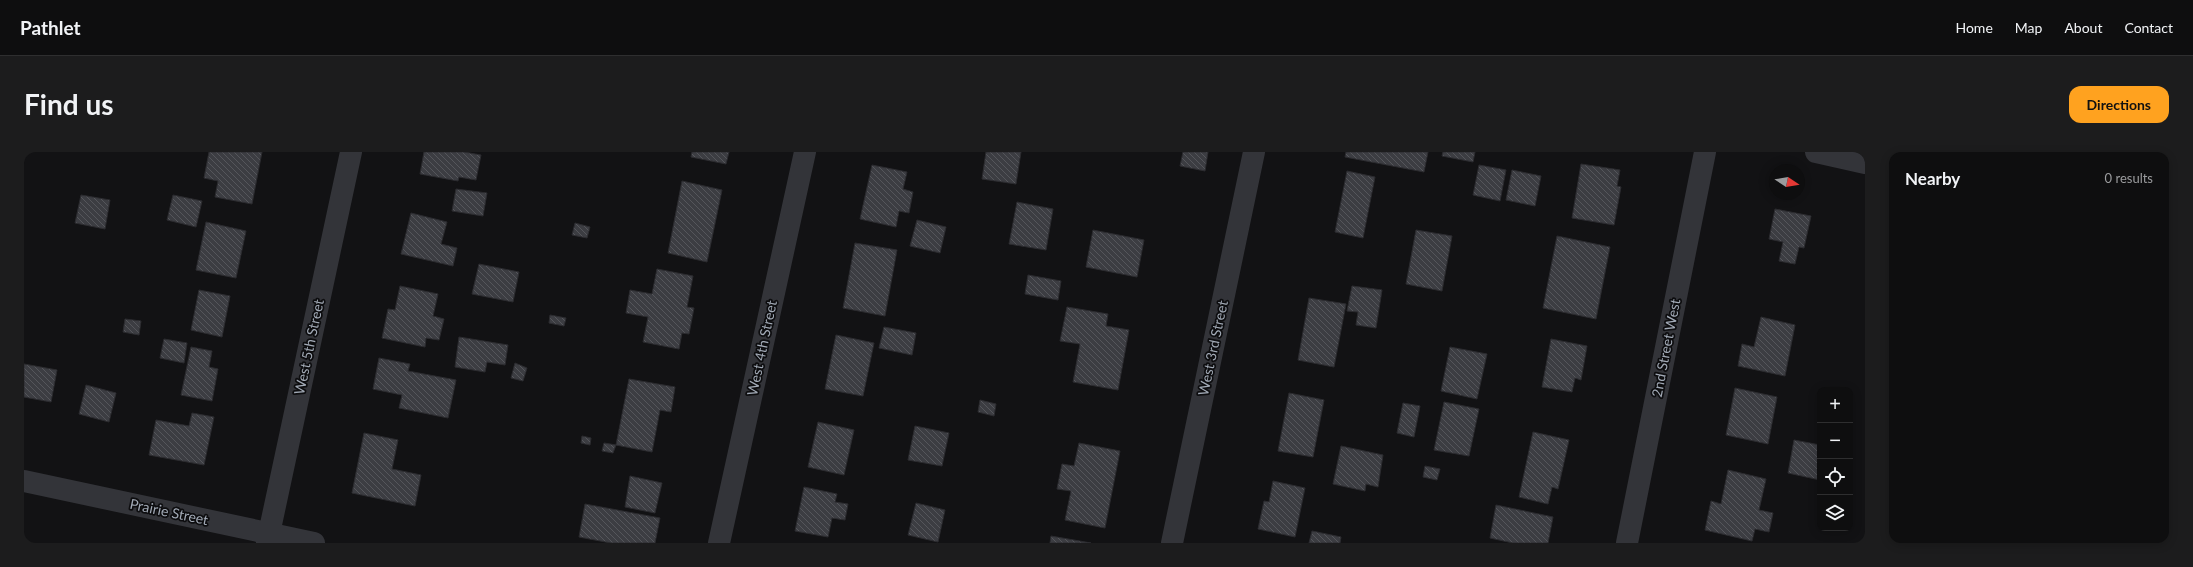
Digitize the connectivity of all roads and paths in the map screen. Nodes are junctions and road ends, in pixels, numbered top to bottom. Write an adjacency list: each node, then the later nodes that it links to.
1 (351, 152): 8 (street, West 5th Street)
2 (805, 152): 10 (street, West 4th Street)
3 (1254, 152): 11 (street, West 3rd Street)
4 (1705, 152): 12 (street, 2nd Street West)
5 (1816, 152): 6 (street)
6 (1865, 163)
7 (24, 481): 8 (street, Prairie Street)
8 (268, 538): 9 (street, Prairie Street)
9 (314, 543)
10 (719, 543)
11 (1172, 543)
12 (1627, 543)

